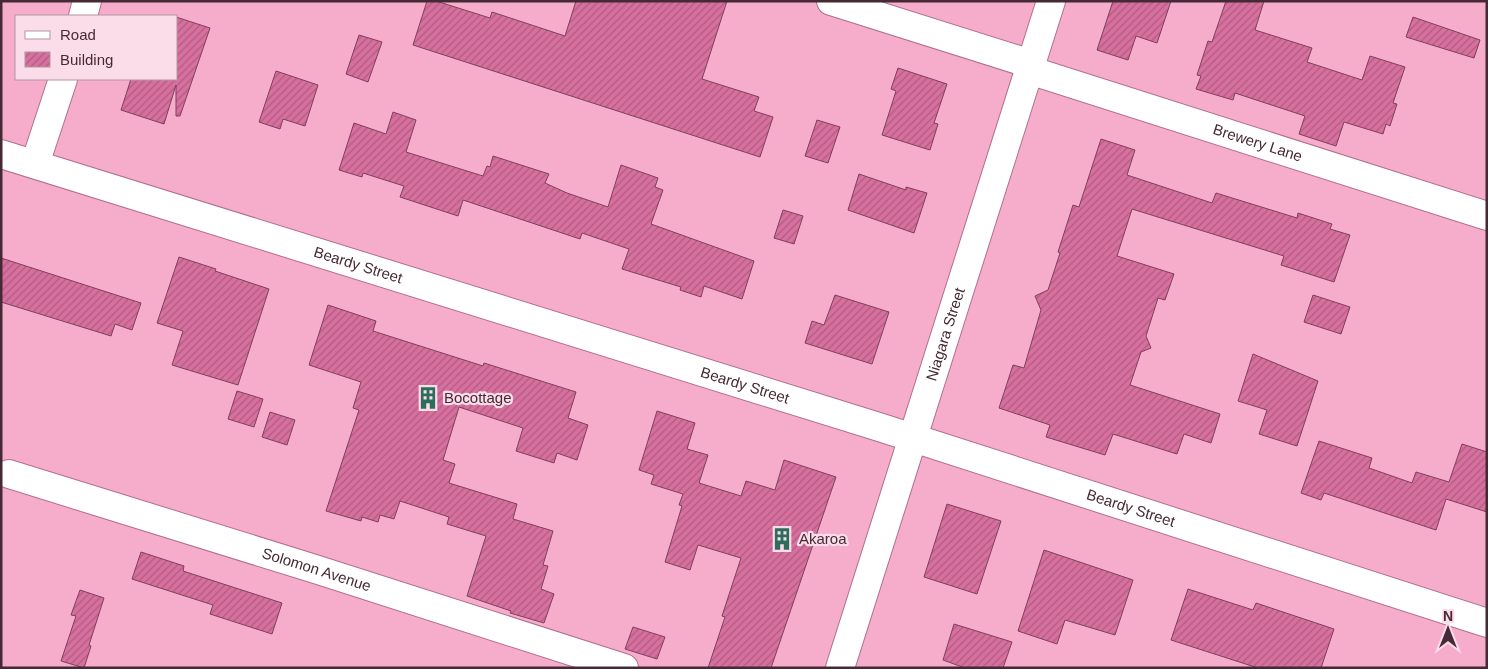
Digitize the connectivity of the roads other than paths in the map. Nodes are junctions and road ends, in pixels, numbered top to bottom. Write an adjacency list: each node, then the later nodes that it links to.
1 (88, 1): 4 (street)
2 (831, 1): 5 (street, Brewery Lane)
3 (1051, 1): 5 (street, Niagara Street)
4 (83, 15)
5 (1030, 67): 9 (street, Brewery Lane); 10 (street, Niagara Street)
6 (63, 80): 8 (street)
7 (1, 154): 8 (street, Beardy Street)
8 (35, 164): 10 (street, Beardy Street)
9 (1487, 216)
10 (913, 438): 12 (street, Beardy Street); 14 (street, Niagara Street)
11 (9, 474): 13 (street, Solomon Avenue)
12 (1487, 622)
13 (624, 668)
14 (840, 668)

